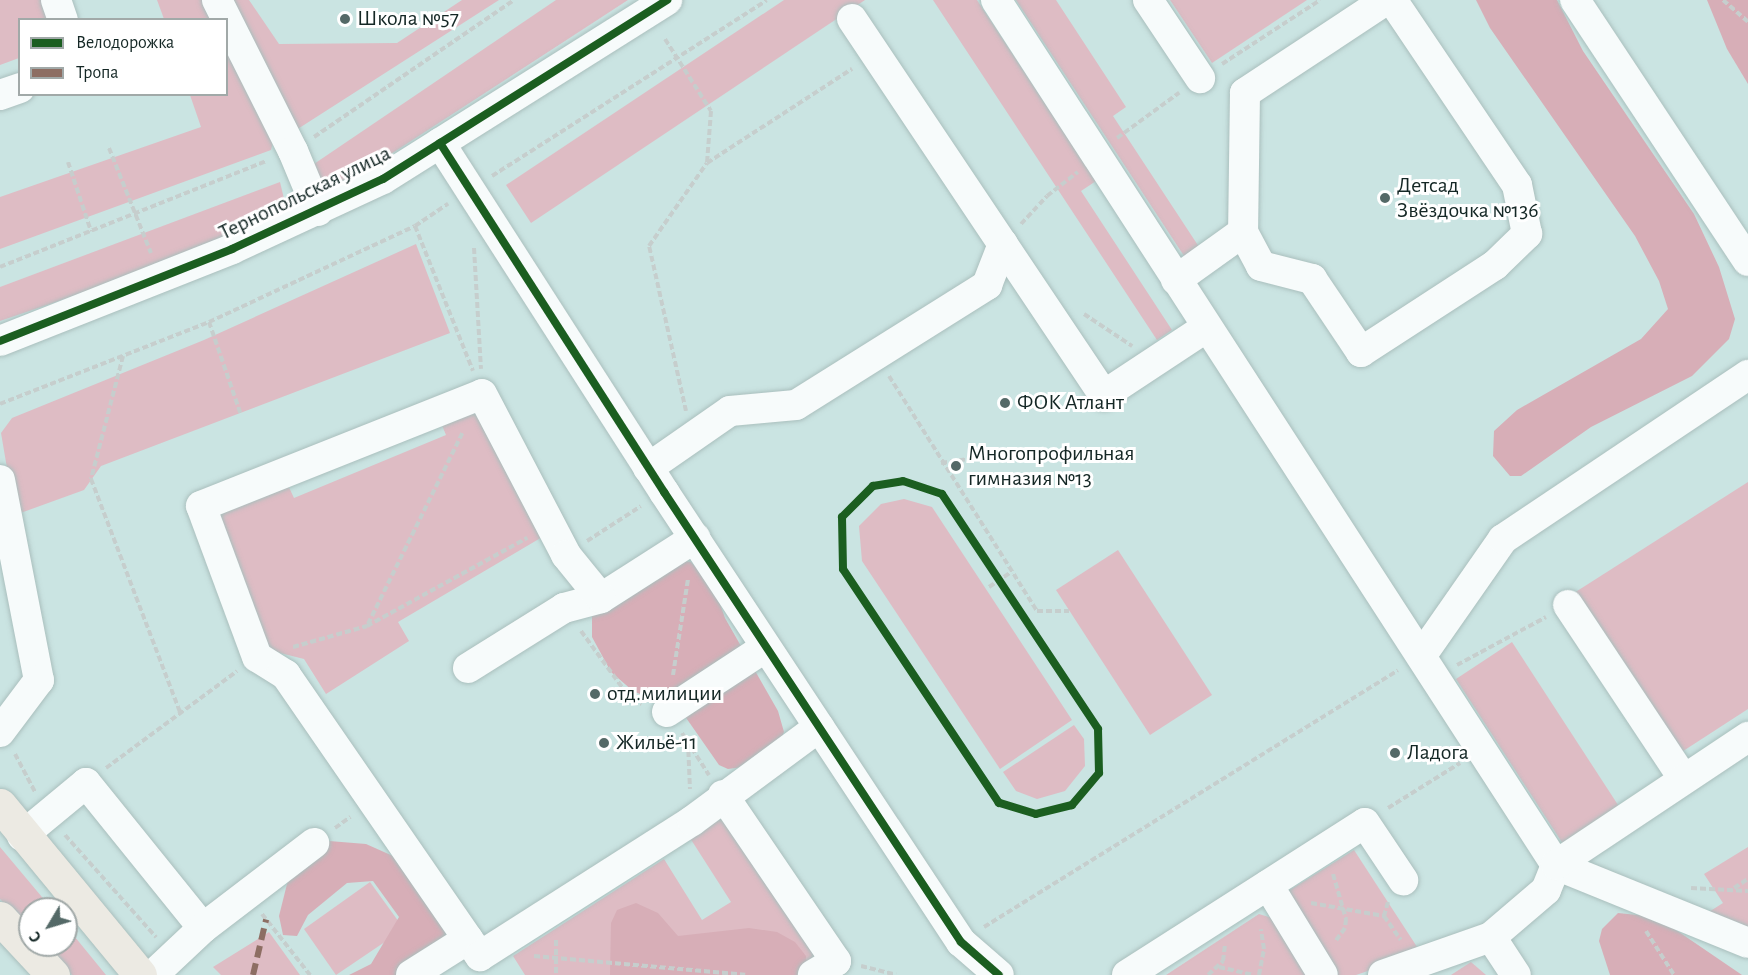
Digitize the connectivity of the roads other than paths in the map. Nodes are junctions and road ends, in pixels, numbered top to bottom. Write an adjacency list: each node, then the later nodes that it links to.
1 (56, 0): 9 (street)
2 (217, 0): 10 (street)
3 (667, 0): 16 (street, Тернопольская улица)
4 (996, 0): 21 (street)
5 (1148, 0): 13 (street)
6 (1386, 0): 18 (street)
7 (1392, 0): 18 (street)
8 (1575, 0): 20 (street)
9 (62, 18)
10 (226, 18)
11 (852, 19): 19 (street)
12 (228, 22): 17 (street)
13 (1200, 78)
14 (18, 89): 15 (street)
15 (0, 95)
16 (440, 143): 17 (street, Тернопольская улица); 26 (street)
17 (318, 211): 23 (street, Тернопольская улица)
18 (1243, 232): 21 (street)
19 (1003, 244): 22 (street); 26 (street)
20 (1748, 261)
21 (1176, 280): 22 (street)
22 (1207, 327): 31 (street)
23 (0, 341)
24 (1748, 375): 31 (street)
25 (0, 480): 35 (street)
26 (656, 480): 27 (street)
27 (695, 538): 28 (street); 30 (street)
28 (601, 598): 32 (street); 48 (street)
29 (1568, 605): 37 (street)
30 (766, 647): 33 (street); 34 (street)
31 (1428, 666): 42 (street)
32 (468, 668)
33 (667, 711)
34 (819, 727): 38 (street); 53 (street)
35 (1, 731)
36 (1748, 737): 37 (street)
37 (1683, 778): 42 (street)
38 (723, 795): 48 (street); 52 (street)
39 (0, 805): 40 (main road)
40 (22, 836): 46 (street); 55 (main road)
41 (314, 843): 46 (street)
42 (1556, 865): 47 (street); 49 (street)
43 (1396, 889): 44 (street)
44 (1266, 891): 50 (street); 57 (street)
45 (0, 918): 54 (main road)
46 (203, 928): 51 (street)
47 (1491, 937): 58 (street); 59 (street)
48 (468, 939): 56 (street)
49 (1748, 943)
50 (1317, 964)
51 (163, 966)
52 (825, 968)
53 (989, 972)
54 (53, 975)
55 (140, 975)
56 (411, 975)
57 (1128, 975)
58 (1383, 975)
59 (1516, 975)

